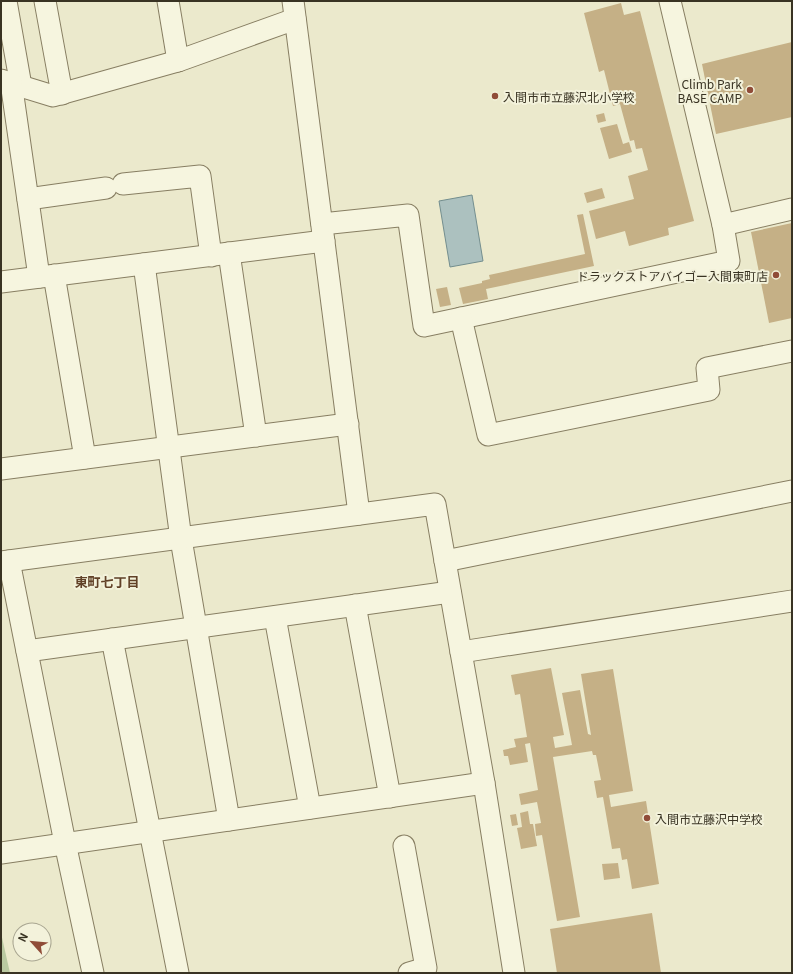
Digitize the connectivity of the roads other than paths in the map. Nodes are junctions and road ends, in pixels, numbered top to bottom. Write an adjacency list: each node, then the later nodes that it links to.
1 (6, 1): 7 (street)
2 (45, 1): 8 (street)
3 (168, 1): 6 (street)
4 (670, 1): 11 (street)
5 (294, 10): 6 (street); 12 (street)
6 (178, 61): 8 (street)
7 (11, 82): 8 (street); 9 (street)
8 (62, 94)
9 (28, 200): 13 (street); 15 (street)
10 (792, 209): 11 (street)
11 (723, 225): 17 (street)
12 (323, 232): 13 (street); 17 (street); 19 (street)
13 (220, 254): 14 (street); 20 (street)
14 (144, 264): 15 (street); 21 (street)
15 (46, 276): 16 (street); 22 (street)
16 (1, 282)
17 (461, 318): 18 (street)
18 (792, 351)
19 (348, 424): 20 (street); 25 (street)
20 (256, 436): 21 (street)
21 (169, 447): 22 (street); 26 (street)
22 (85, 458): 23 (street)
23 (1, 469)
24 (792, 491): 28 (street)
25 (359, 514): 26 (street); 28 (street)
26 (181, 539): 27 (street); 33 (street)
27 (5, 561): 35 (street)
28 (445, 561): 29 (street)
29 (450, 592): 31 (street); 36 (street)
30 (792, 601): 36 (street)
31 (355, 605): 32 (street); 38 (street)
32 (275, 616): 33 (street); 39 (street)
33 (197, 627): 34 (street); 40 (street)
34 (112, 639): 35 (street); 41 (street)
35 (27, 650): 42 (street)
36 (461, 652): 37 (street)
37 (484, 783): 38 (street); 48 (street)
38 (390, 797): 39 (street)
39 (310, 808): 40 (street)
40 (229, 820): 41 (street)
41 (150, 831): 42 (street); 46 (street)
42 (65, 843): 44 (street); 45 (street)
43 (404, 846): 47 (street)
44 (1, 853)
45 (93, 973)
46 (178, 973)
47 (409, 973)
48 (514, 973)

